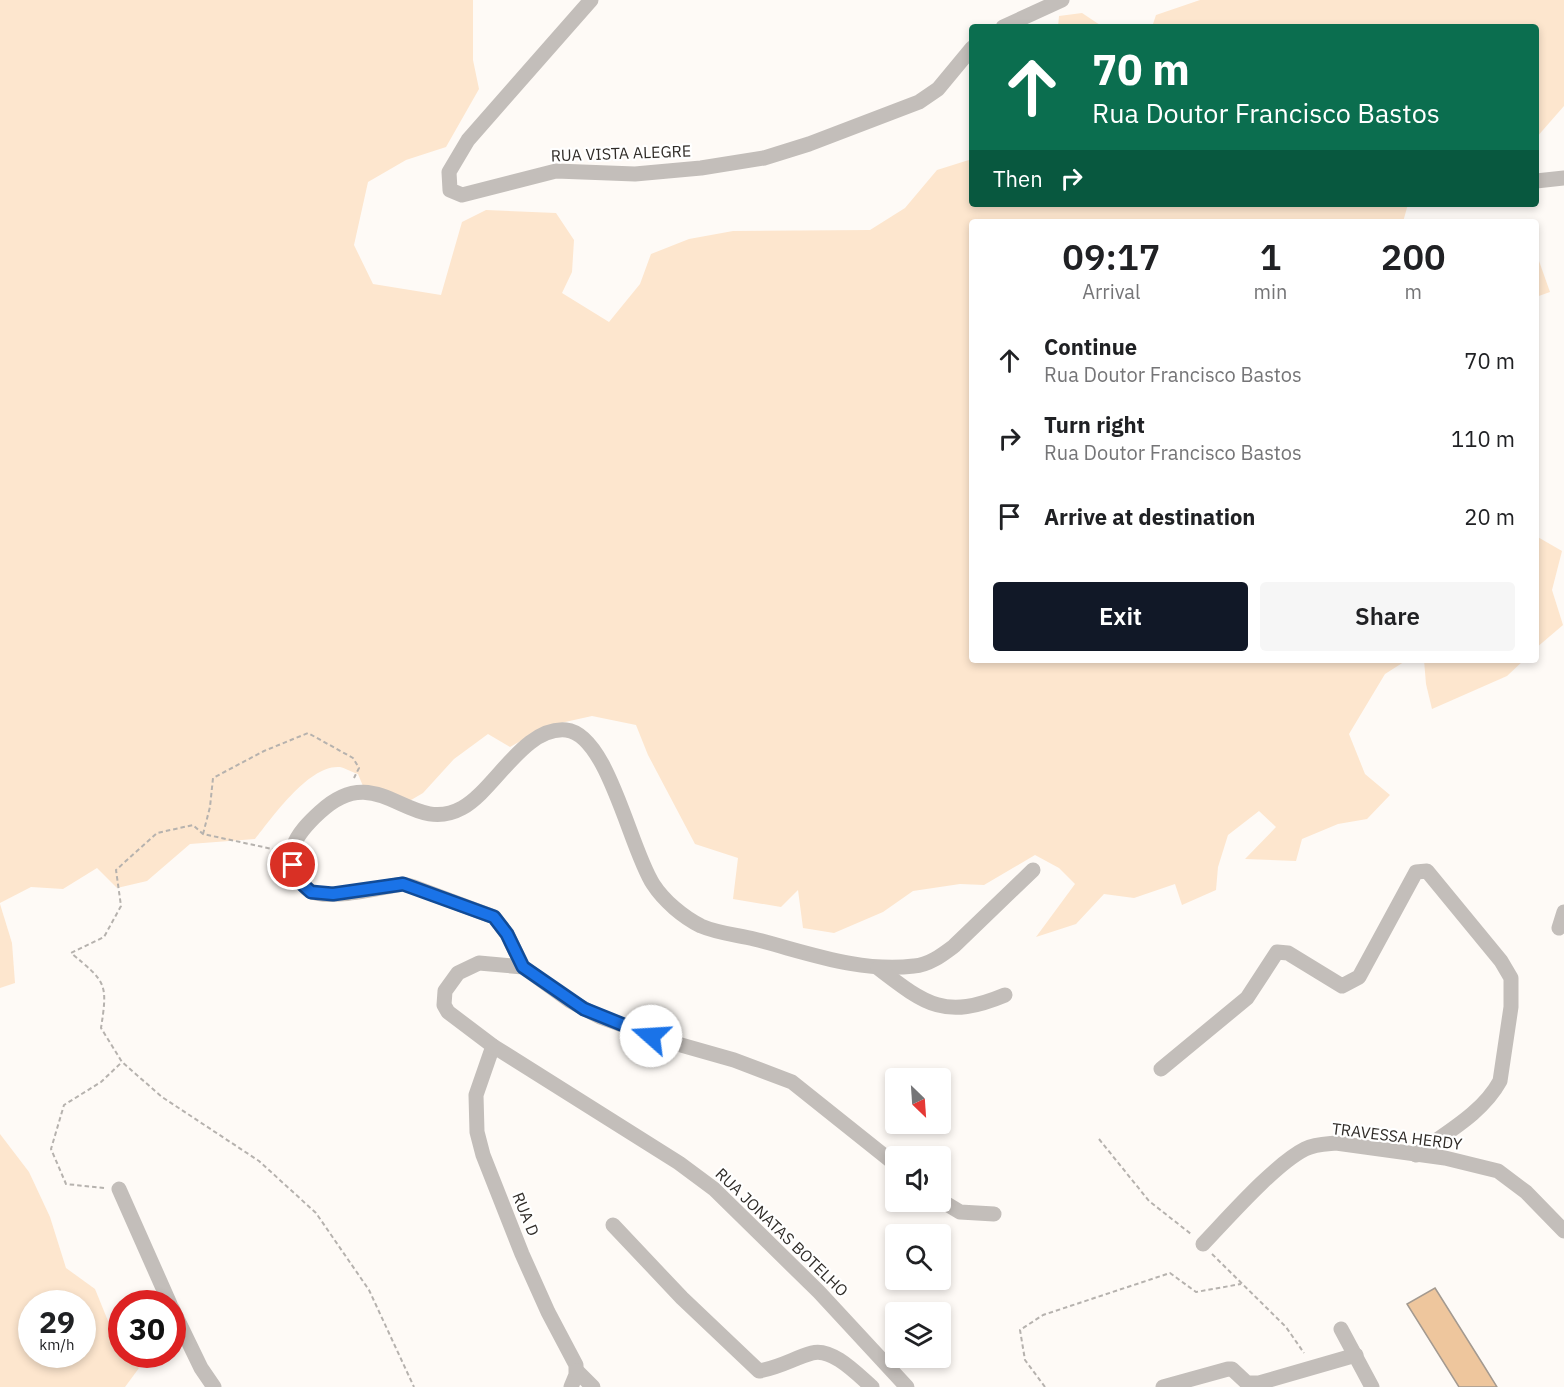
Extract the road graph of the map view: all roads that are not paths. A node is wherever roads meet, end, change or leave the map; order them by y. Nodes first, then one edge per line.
1 (591, 0) edge
2 (1062, 0) edge
3 (1010, 24) edge
4 (969, 50) edge
5 (1564, 178) edge
6 (1539, 181) edge
7 (1033, 870) dead end
8 (1564, 912) edge
9 (1559, 928) dead end
10 (523, 967) junction
11 (878, 968) junction
12 (1005, 994) dead end
13 (493, 1046) junction
14 (1161, 1069) dead end
15 (1416, 1155) junction
16 (885, 1156) edge
17 (119, 1189) road end
18 (951, 1207) edge
19 (994, 1214) dead end
20 (613, 1225) dead end
21 (1564, 1231) edge
22 (1203, 1244) dead end
23 (164, 1290) edge
24 (1341, 1329) dead end
25 (186, 1337) edge
26 (1356, 1355) junction
27 (577, 1371) junction
28 (214, 1387) edge
29 (571, 1387) edge
30 (593, 1387) edge
31 (872, 1387) edge
32 (908, 1387) edge
33 (1163, 1387) edge
34 (1372, 1387) edge

1 - 4 street, RUA VISTA ALEGRE
2 - 3 street
5 - 6 street
7 - 11 street
8 - 9 street
10 - 11 street
10 - 13 street, RUA JONATAS BOTELHO
10 - 16 street
11 - 12 street
13 - 27 street, RUA D
13 - 32 street, RUA JONATAS BOTELHO
14 - 15 street
15 - 21 street, TRAVESSA HERDY
15 - 22 street, TRAVESSA HERDY
17 - 23 street
18 - 19 street
20 - 31 street
24 - 26 street
25 - 28 street
26 - 33 street
26 - 34 street
27 - 29 street
27 - 30 street, RUA D

